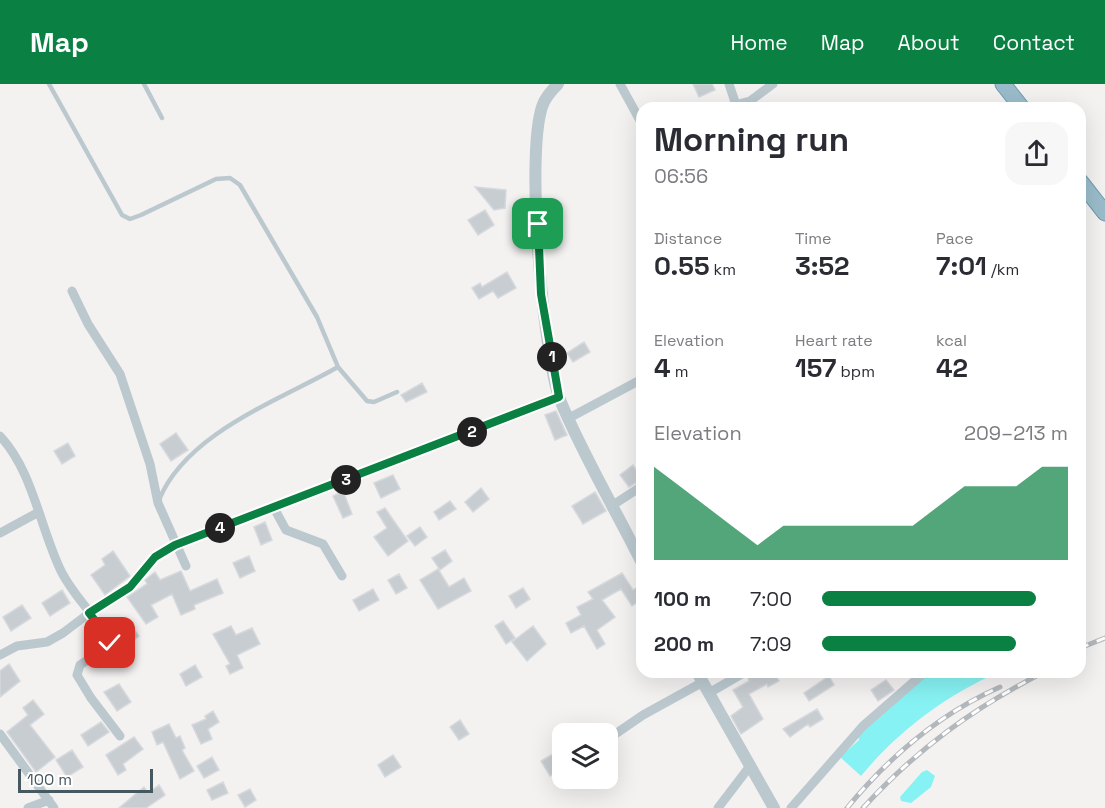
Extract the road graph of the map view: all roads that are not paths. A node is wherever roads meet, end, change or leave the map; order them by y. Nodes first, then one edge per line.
1 (49, 84) edge
2 (144, 84) edge
3 (558, 84) edge
4 (620, 84) edge
5 (729, 84) edge
6 (773, 84) edge
7 (1003, 84) edge
8 (735, 102) edge
9 (748, 102) edge
10 (1017, 102) edge
11 (636, 113) edge
12 (162, 118) dead end
13 (1086, 189) edge
14 (1105, 213) edge
15 (72, 291) dead end
16 (338, 367) junction
17 (636, 382) edge
18 (397, 392) dead end
19 (559, 397) junction
20 (569, 418) junction
21 (0, 436) edge
22 (636, 490) edge
23 (158, 503) junction
24 (613, 505) junction
25 (274, 508) junction
26 (37, 513) junction
27 (0, 533) edge
28 (175, 545) junction
29 (636, 550) edge
30 (186, 566) dead end
31 (342, 576) dead end
32 (89, 613) junction
33 (0, 655) edge
34 (720, 678) edge
35 (918, 678) edge
36 (703, 682) edge
37 (618, 732) edge
38 (0, 734) edge
39 (120, 736) dead end
40 (750, 766) junction
41 (52, 804) edge
42 (28, 808) edge
43 (718, 808) edge
44 (774, 808) edge
45 (791, 808) edge

1 - 16 lane
2 - 12 lane
3 - 19 street
4 - 11 street
5 - 8 street
6 - 9 street
7 - 10 highway
13 - 14 highway
15 - 23 street
16 - 18 lane
16 - 23 lane
17 - 20 street
19 - 20 street
19 - 25 street
20 - 24 street
21 - 26 street
22 - 24 street
23 - 28 street
24 - 29 street
25 - 28 street
25 - 31 street
26 - 27 street
26 - 32 street
28 - 30 street
28 - 32 street
32 - 33 street
32 - 39 street
34 - 36 street
35 - 45 street
36 - 37 street
36 - 40 street
38 - 41 street
40 - 43 street
40 - 44 street
41 - 42 street

